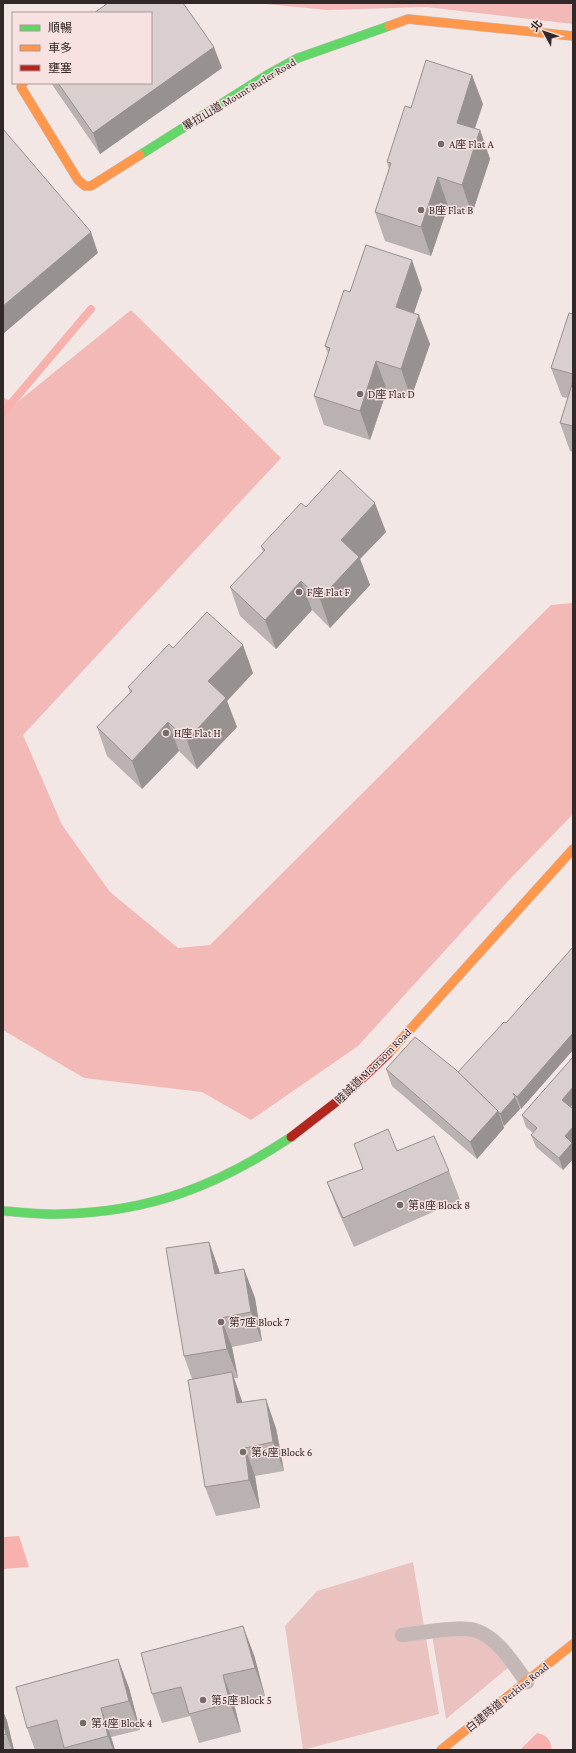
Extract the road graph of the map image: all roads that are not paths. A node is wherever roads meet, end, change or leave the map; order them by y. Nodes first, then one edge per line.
1 (573, 36) edge
2 (22, 84) edge
3 (573, 849) edge
4 (384, 1058) junction
5 (396, 1068) edge
6 (3, 1211) edge
7 (402, 1635) dead end
8 (573, 1644) edge
9 (526, 1682) junction
10 (441, 1750) edge

1 - 2 street, 畢拉山道 Mount Butler Road
3 - 4 street, 睦誠道 Moorsom Road
4 - 5 lane
4 - 6 street, 睦誠道 Moorsom Road
7 - 9 lane
8 - 9 street, 白建時道 Perkins Road
9 - 10 street, 白建時道 Perkins Road

